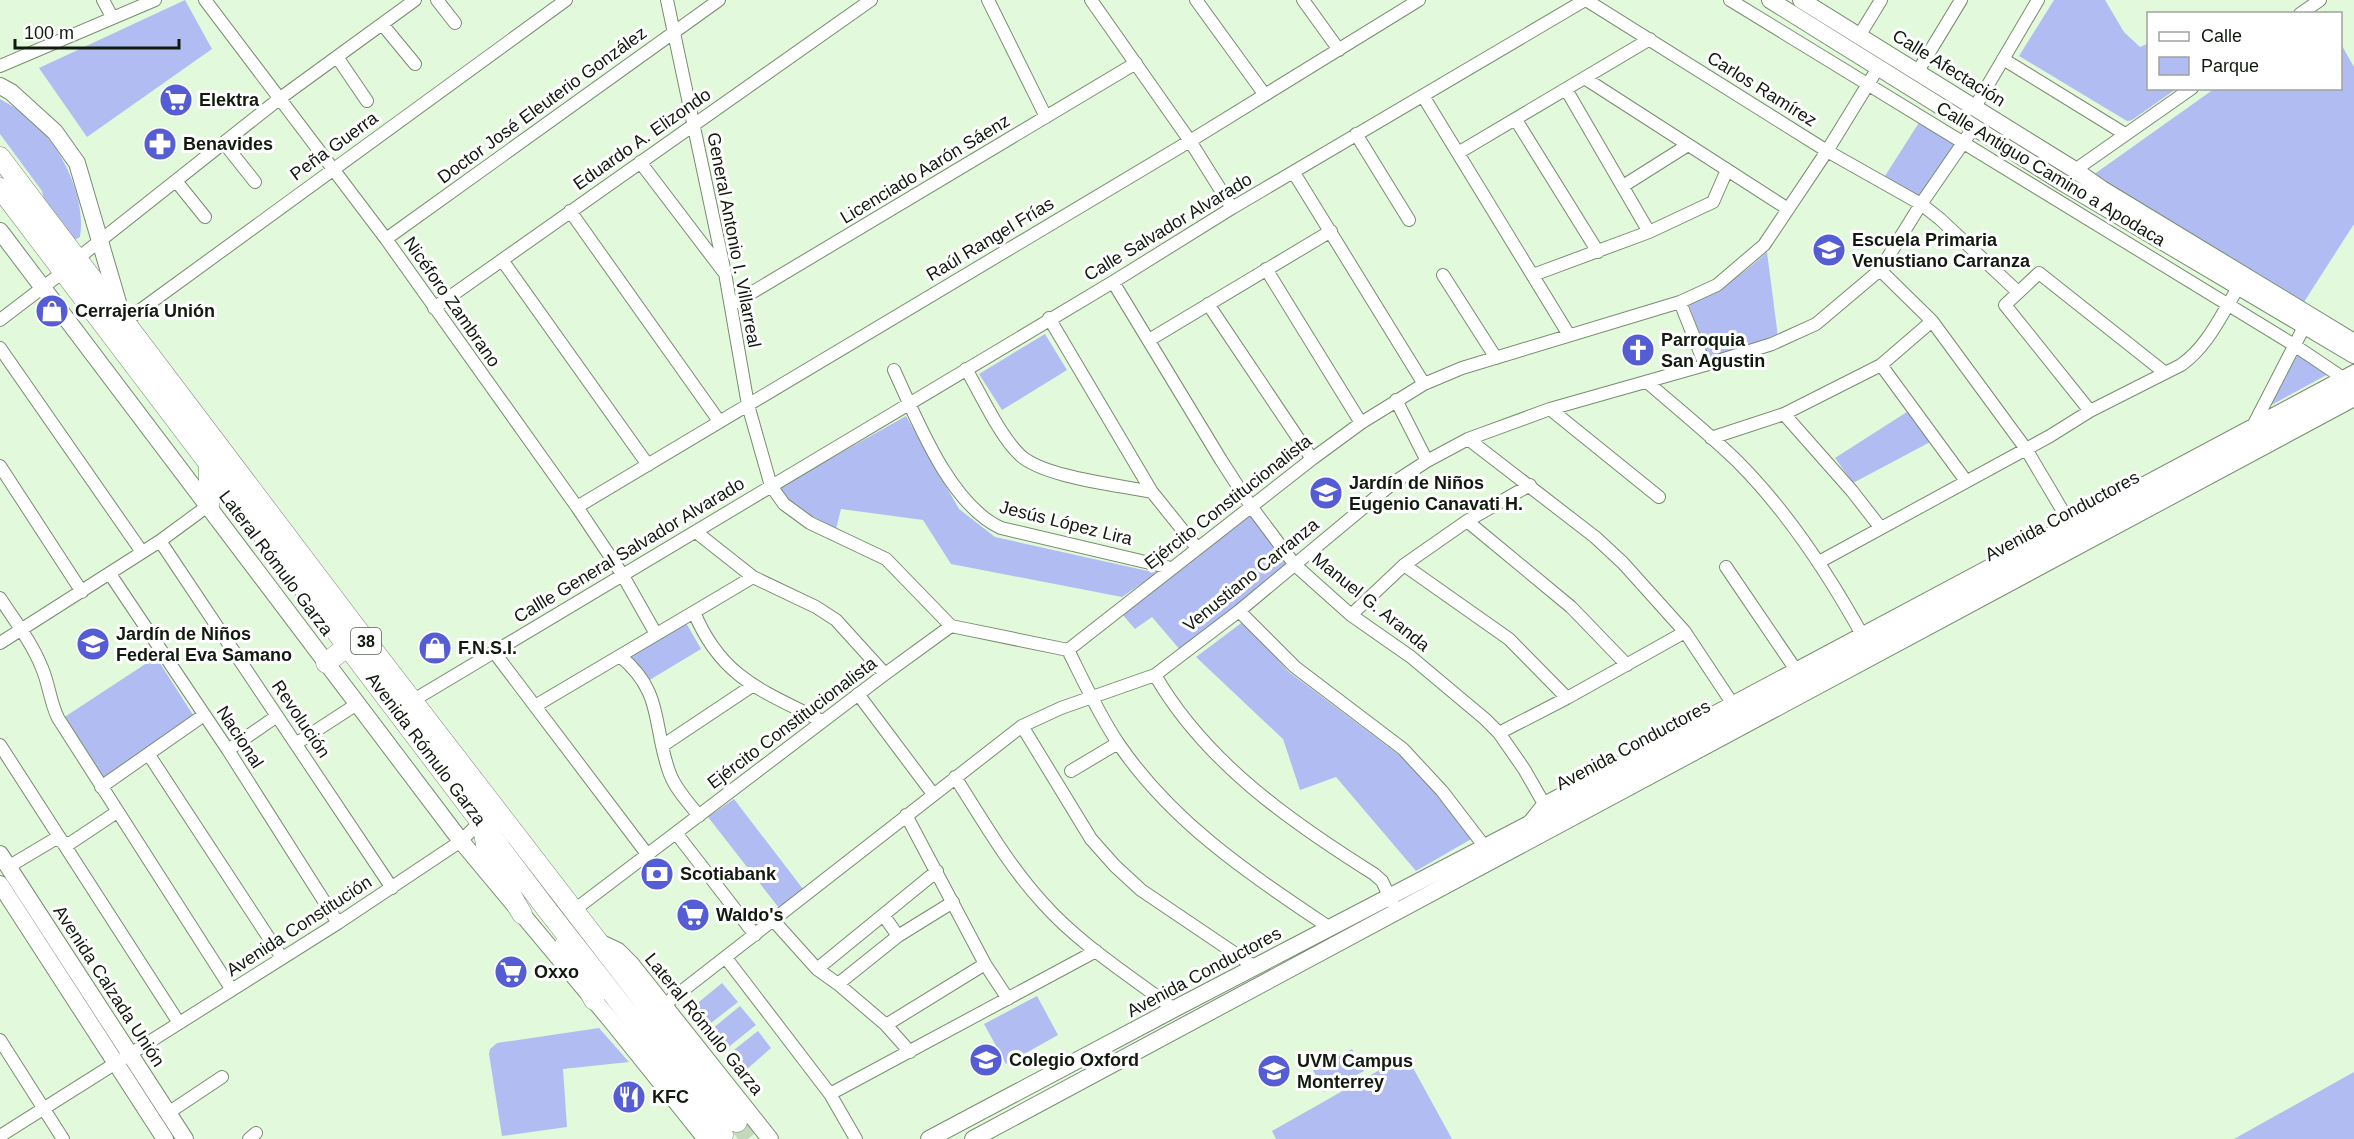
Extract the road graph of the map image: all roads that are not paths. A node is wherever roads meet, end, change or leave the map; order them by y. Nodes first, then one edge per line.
1 (103, 0) edge
2 (155, 0) edge
3 (205, 0) edge
4 (415, 0) edge
5 (437, 0) edge
6 (566, 0) edge
7 (667, 0) edge
8 (720, 0) edge
9 (871, 0) edge
10 (988, 0) edge
11 (1091, 0) edge
12 (1196, 0) edge
13 (1303, 0) edge
14 (1585, 0) edge
15 (1730, 0) edge
16 (1770, 0) edge
17 (1881, 0) edge
18 (1961, 0) edge
19 (2038, 0) edge
20 (2320, 0) edge
21 (1803, 1) edge
22 (1412, 2) edge
23 (2304, 12) edge
24 (112, 17) junction
25 (455, 23) dead end
26 (382, 24) junction
27 (674, 32) junction
28 (1859, 36) junction
29 (1650, 39) junction
30 (1339, 50) junction
31 (338, 57) junction
32 (2003, 59) junction
33 (1136, 63) junction
34 (415, 64) dead end
35 (0, 66) edge
36 (1878, 68) junction
37 (1918, 71) junction
38 (1586, 79) junction
39 (1867, 84) junction
40 (0, 86) edge
41 (2189, 90) edge
42 (1567, 91) junction
43 (1264, 95) junction
44 (1423, 96) junction
45 (279, 99) junction
46 (368, 101) dead end
47 (1975, 107) junction
48 (1046, 117) junction
49 (1516, 120) junction
50 (693, 126) junction
51 (1974, 127) junction
52 (1356, 134) junction
53 (2125, 134) junction
54 (1190, 141) junction
55 (224, 143) junction
56 (1963, 143) junction
57 (1688, 144) junction
58 (1827, 151) junction
59 (1458, 153) junction
60 (0, 157) edge
61 (640, 162) junction
62 (334, 169) junction
63 (1727, 170) junction
64 (2075, 170) junction
65 (1294, 173) junction
66 (176, 181) junction
67 (255, 182) dead end
68 (2065, 184) junction
69 (1623, 186) junction
70 (0, 188) edge
71 (1921, 204) junction
72 (1232, 207) junction
73 (1788, 209) junction
74 (570, 211) junction
75 (205, 217) dead end
76 (1409, 220) dead end
77 (0, 231) edge
78 (1331, 231) junction
79 (1649, 232) junction
80 (386, 239) junction
81 (100, 240) junction
82 (1598, 252) junction
83 (502, 260) junction
84 (70, 266) junction
85 (1266, 270) junction
86 (1880, 270) junction
87 (725, 273) junction
88 (1443, 275) dead end
89 (1533, 275) junction
90 (1113, 282) junction
91 (43, 287) junction
92 (2238, 288) junction
93 (2018, 292) junction
94 (1680, 302) junction
95 (1209, 304) junction
96 (2228, 304) junction
97 (731, 305) junction
98 (434, 309) junction
99 (1049, 318) junction
100 (0, 320) edge
101 (1932, 321) junction
102 (124, 322) junction
103 (2304, 327) junction
104 (1569, 335) junction
105 (1149, 339) junction
106 (2354, 342) edge
107 (2294, 345) junction
108 (0, 348) edge
109 (2354, 355) edge
110 (1496, 358) junction
111 (1705, 365) junction
112 (1881, 365) junction
113 (966, 369) junction
114 (894, 370) dead end
115 (2164, 372) junction
116 (1647, 382) junction
117 (2351, 382) edge
118 (1424, 384) junction
119 (1396, 400) junction
120 (910, 404) junction
121 (748, 405) junction
122 (1550, 409) junction
123 (2090, 411) junction
124 (1784, 414) junction
125 (719, 421) junction
126 (1361, 423) junction
127 (2254, 424) junction
128 (1711, 438) junction
129 (1468, 439) junction
130 (2026, 449) junction
131 (1312, 459) junction
132 (1427, 461) junction
133 (208, 462) junction
134 (648, 465) junction
135 (0, 466) edge
136 (1966, 481) junction
137 (1530, 485) junction
138 (771, 486) junction
139 (1152, 492) junction
140 (1659, 497) dead end
141 (209, 505) junction
142 (1250, 505) junction
143 (577, 507) junction
144 (1467, 521) junction
145 (1880, 527) junction
146 (2072, 527) junction
147 (696, 532) junction
148 (160, 541) junction
149 (1197, 548) junction
150 (142, 552) junction
151 (1819, 562) junction
152 (1404, 564) junction
153 (1295, 565) junction
154 (1726, 567) dead end
155 (1171, 568) junction
156 (110, 574) junction
157 (622, 574) junction
158 (753, 577) junction
159 (81, 592) junction
160 (0, 598) edge
161 (1239, 611) junction
162 (694, 612) junction
163 (1352, 615) junction
164 (951, 626) junction
165 (21, 629) junction
166 (1685, 632) junction
167 (656, 634) junction
168 (1864, 638) junction
169 (0, 643) edge
170 (348, 646) junction
171 (1068, 650) junction
172 (494, 652) junction
173 (620, 656) junction
174 (326, 663) junction
175 (1627, 665) junction
176 (1797, 673) junction
177 (885, 674) junction
178 (1155, 675) junction
179 (752, 686) junction
180 (858, 694) junction
181 (1091, 698) junction
182 (1567, 698) junction
183 (412, 702) junction
184 (357, 704) junction
185 (535, 706) junction
186 (1734, 706) junction
187 (204, 715) junction
188 (277, 716) junction
189 (822, 721) junction
190 (1022, 726) junction
191 (1499, 733) junction
192 (297, 743) junction
193 (1118, 743) junction
194 (0, 746) edge
195 (663, 746) junction
196 (228, 750) junction
197 (149, 755) junction
198 (1071, 771) dead end
199 (955, 777) junction
200 (100, 787) junction
201 (933, 794) junction
202 (1547, 808) junction
203 (117, 812) junction
204 (906, 815) junction
205 (699, 816) junction
206 (482, 822) junction
207 (676, 833) junction
208 (60, 841) junction
209 (461, 841) junction
210 (1485, 846) junction
211 (647, 854) junction
212 (4, 861) edge
213 (938, 872) junction
214 (392, 888) junction
215 (10, 891) edge
216 (953, 902) junction
217 (1392, 904) junction
218 (548, 910) junction
219 (573, 911) junction
220 (522, 914) junction
221 (884, 916) junction
222 (773, 920) junction
223 (338, 923) junction
224 (1330, 928) junction
225 (755, 935) junction
226 (898, 936) junction
227 (599, 942) junction
228 (1096, 951) junction
229 (726, 957) junction
230 (282, 958) junction
231 (986, 963) junction
232 (1255, 967) junction
233 (817, 969) junction
234 (838, 984) junction
235 (232, 990) junction
236 (1008, 999) junction
237 (594, 1000) junction
238 (664, 1005) junction
239 (1174, 1009) junction
240 (179, 1023) junction
241 (886, 1025) junction
242 (0, 1040) edge
243 (910, 1052) junction
244 (124, 1058) junction
245 (222, 1077) dead end
246 (830, 1094) junction
247 (43, 1108) junction
248 (168, 1113) junction
249 (722, 1132) edge
250 (0, 1136) edge
251 (63, 1139) edge
252 (165, 1139) edge
253 (185, 1139) edge
254 (770, 1139) edge
255 (856, 1139) edge
256 (929, 1139) edge
257 (973, 1139) edge

1 - 24 street
2 - 24 street
3 - 45 street, Nicéforo Zambrano
4 - 26 street
5 - 25 street
6 - 62 street, Peña Guerra
7 - 27 street, General Antonio I. Villarreal
8 - 27 street, Doctor José Eleuterio González
9 - 50 street, Eduardo A. Elizondo
10 - 48 street
11 - 33 street
12 - 43 street
13 - 30 street
14 - 29 street, Carlos Ramírez
14 - 44 street, Calle Salvador Alvarado
15 - 39 street, Calle Antiguo Camino a Apodaca
16 - 36 street, Calle Antiguo Camino a Apodaca
17 - 28 street
18 - 37 street
19 - 32 street
20 - 23 street
21 - 28 street, Calle Afectación
22 - 30 street, Raúl Rangel Frías
24 - 35 street
26 - 31 street
26 - 34 street
27 - 50 street, General Antonio I. Villarreal
27 - 80 street, Doctor José Eleuterio González
28 - 37 street, Calle Afectación
29 - 38 street
29 - 58 street, Carlos Ramírez
30 - 43 street, Raúl Rangel Frías
31 - 45 street
31 - 46 street
32 - 47 street
32 - 53 street
33 - 48 street, Licenciado Aarón Sáenz
33 - 54 street
36 - 39 street, Ejército Constitucionalista
36 - 51 street, Calle Antiguo Camino a Apodaca
37 - 47 street, Calle Afectación
38 - 42 street
38 - 57 street
39 - 56 street, Calle Antiguo Camino a Apodaca
39 - 58 street, Ejército Constitucionalista
40 - 81 street, Avenida Rómulo Garza
41 - 53 street
42 - 49 street
42 - 69 street
43 - 54 street, Raúl Rangel Frías
44 - 52 street, Calle Salvador Alvarado
44 - 59 street
45 - 55 street
45 - 62 street, Nicéforo Zambrano
47 - 64 street, Calle Afectación
48 - 97 street, Licenciado Aarón Sáenz
49 - 59 street
49 - 82 street
50 - 61 street, Eduardo A. Elizondo
50 - 87 street, General Antonio I. Villarreal
51 - 56 street, Venustiano Carranza
51 - 68 street, Calle Antiguo Camino a Apodaca
52 - 65 street, Calle Salvador Alvarado
52 - 76 street
53 - 64 street
54 - 72 street
54 - 121 street, Raúl Rangel Frías
55 - 66 street
55 - 67 street
56 - 71 street, Venustiano Carranza
56 - 96 street, Calle Antiguo Camino a Apodaca
57 - 63 street
57 - 69 street
58 - 71 street, Carlos Ramírez
58 - 73 street, Ejército Constitucionalista
59 - 89 street
60 - 84 main road, Avenida Rómulo Garza / 38
61 - 74 street, Eduardo A. Elizondo
61 - 87 street
62 - 80 street, Nicéforo Zambrano
62 - 102 street, Peña Guerra
63 - 73 street
63 - 79 street
64 - 68 street
64 - 106 street, Calle Antiguo Camino a Apodaca
65 - 72 street, Calle Salvador Alvarado
65 - 78 street
66 - 75 street
66 - 81 street
68 - 92 street, Calle Antiguo Camino a Apodaca
69 - 79 street
70 - 84 main road, Avenida Rómulo Garza / 38
71 - 86 street, Venustiano Carranza
71 - 93 street, Carlos Ramírez
72 - 90 street, Calle Salvador Alvarado
73 - 94 street, Ejército Constitucionalista
74 - 83 street, Eduardo A. Elizondo
74 - 125 street
77 - 91 street, Lateral Rómulo Garza
78 - 85 street
78 - 118 street
79 - 82 street
80 - 98 street, Nicéforo Zambrano
81 - 84 street
81 - 102 street, Avenida Rómulo Garza
82 - 89 street
83 - 98 street, Eduardo A. Elizondo
83 - 134 street
84 - 91 street
84 - 102 main road, Avenida Rómulo Garza / 38
84 - 133 main road, Avenida Rómulo Garza / 38
85 - 95 street
85 - 126 street
86 - 101 street
86 - 111 street, Venustiano Carranza
87 - 97 street, General Antonio I. Villarreal
88 - 110 street
89 - 104 street
90 - 99 street, Calle Salvador Alvarado
90 - 105 street, Manuel G. Aranda
91 - 100 street
91 - 141 street, Lateral Rómulo Garza
92 - 96 street
92 - 103 street, Calle Antiguo Camino a Apodaca
93 - 115 street
93 - 123 street
94 - 104 street, Ejército Constitucionalista
94 - 111 street
95 - 105 street
95 - 131 street
96 - 107 street, Calle Antiguo Camino a Apodaca
96 - 115 street
97 - 121 street, General Antonio I. Villarreal
98 - 143 street, Nicéforo Zambrano
99 - 113 street, Calle Salvador Alvarado
99 - 139 street
101 - 112 street
101 - 130 street
102 - 183 main road, Avenida Rómulo Garza / 38
103 - 107 street
103 - 109 street, Calle Antiguo Camino a Apodaca
104 - 110 street, Ejército Constitucionalista
105 - 142 street, Manuel G. Aranda
107 - 117 street, Calle Antiguo Camino a Apodaca
107 - 127 street
108 - 150 street
110 - 118 street, Ejército Constitucionalista
111 - 116 street, Venustiano Carranza
112 - 124 street
112 - 136 street
113 - 120 street, Calle Salvador Alvarado
113 - 139 street
114 - 120 street, Jesús López Lira
115 - 123 street
116 - 122 street, Venustiano Carranza
116 - 128 street
117 - 127 street
117 - 146 street, Avenida Conductores
117 - 217 street, Avenida Conductores
118 - 119 street, Ejército Constitucionalista
119 - 126 street, Ejército Constitucionalista
119 - 132 street
120 - 138 street, Calle Salvador Alvarado
120 - 155 street, Jesús López Lira
121 - 125 street, Raúl Rangel Frías
121 - 138 street, General Antonio I. Villarreal
122 - 129 street, Venustiano Carranza
122 - 140 street
123 - 130 street
124 - 128 street
124 - 145 street
125 - 134 street, Raúl Rangel Frías
126 - 131 street, Ejército Constitucionalista
127 - 146 street
128 - 151 street
129 - 132 street, Venustiano Carranza
129 - 137 street
130 - 136 street
130 - 146 street
131 - 142 street, Ejército Constitucionalista
132 - 153 street, Venustiano Carranza
133 - 141 main road
133 - 170 main road, Avenida Rómulo Garza / 38
134 - 143 street, Raúl Rangel Frías
135 - 159 street
136 - 145 street
137 - 144 street
137 - 166 street
138 - 147 street, Callle General Salvador Alvarado
138 - 164 street
139 - 149 street
141 - 148 street
141 - 174 street, Lateral Rómulo Garza
142 - 149 street, Ejército Constitucionalista
142 - 153 street, Manuel G. Aranda
143 - 157 street, Nicéforo Zambrano
144 - 152 street
144 - 175 street
145 - 151 street
146 - 168 street, Avenida Conductores
147 - 157 street, Callle General Salvador Alvarado
147 - 158 street
148 - 150 street
148 - 188 street, Revolución
149 - 155 street, Ejército Constitucionalista
150 - 156 street
151 - 168 street
152 - 163 street
152 - 182 street
153 - 161 street, Venustiano Carranza
153 - 163 street, Manuel G. Aranda
154 - 176 street
155 - 171 street, Ejército Constitucionalista
156 - 159 street
156 - 187 street, Nacional
157 - 167 street, Nicéforo Zambrano
157 - 172 street, Callle General Salvador Alvarado
158 - 162 street
158 - 177 street
159 - 165 street
160 - 165 street
161 - 178 street, Venustiano Carranza
161 - 210 street
162 - 167 street
162 - 179 street
163 - 191 street, Manuel G. Aranda
164 - 171 street
164 - 177 street, Ejército Constitucionalista
165 - 169 street
165 - 200 street
166 - 175 street
166 - 186 street
167 - 173 street
168 - 176 street, Avenida Conductores
170 - 174 main road
170 - 206 main road, Avenida Rómulo Garza / 38
171 - 181 street
172 - 183 street, Callle General Salvador Alvarado
172 - 185 street
173 - 185 street
173 - 195 street
174 - 184 street, Lateral Rómulo Garza
175 - 182 street
176 - 186 street, Avenida Conductores
177 - 180 street, Ejército Constitucionalista
178 - 181 street, Venustiano Carranza
178 - 217 street
179 - 189 street
179 - 195 street
180 - 189 street, Ejército Constitucionalista
180 - 201 street
181 - 190 street, Venustiano Carranza
181 - 193 street
182 - 191 street
183 - 219 main road, Avenida Rómulo Garza / 38
184 - 192 street
184 - 209 street, Lateral Rómulo Garza
185 - 211 street
186 - 202 street, Avenida Conductores
187 - 196 street, Nacional
187 - 197 street
188 - 192 street, Revolución
188 - 196 street
189 - 205 street, Ejército Constitucionalista
190 - 199 street, Venustiano Carranza
190 - 232 street
191 - 202 street, Manuel G. Aranda
192 - 214 street, Revolución
193 - 198 street
193 - 224 street
194 - 208 street
195 - 205 street
196 - 223 street, Nacional
197 - 200 street
197 - 230 street
199 - 201 street, Venustiano Carranza
199 - 228 street
200 - 203 street
201 - 204 street, Venustiano Carranza
202 - 210 street, Avenida Conductores
203 - 208 street
203 - 235 street
204 - 213 street
204 - 222 street, Venustiano Carranza
205 - 207 street, Ejército Constitucionalista
206 - 209 street, Avenida Constitución
206 - 218 main road, Avenida Rómulo Garza / 38
206 - 220 main road
207 - 211 street, Ejército Constitucionalista
207 - 225 street
208 - 212 street
208 - 240 street
209 - 214 street, Avenida Constitución
209 - 220 street, Lateral Rómulo Garza
210 - 217 street, Avenida Conductores
211 - 219 street, Ejército Constitucionalista
212 - 215 street, Avenida Calzada Unión
213 - 216 street
213 - 221 street
214 - 223 street, Avenida Constitución
215 - 244 street, Avenida Calzada Unión
216 - 226 street
216 - 231 street
217 - 224 street, Avenida Conductores
217 - 257 street, Avenida Conductores
218 - 237 main road
218 - 249 main road, Avenida Rómulo Garza / 38
219 - 227 main road, Avenida Rómulo Garza / 38
220 - 237 street, Lateral Rómulo Garza
221 - 226 street
221 - 233 street
222 - 225 street, Venustiano Carranza
222 - 233 street
223 - 230 street, Avenida Constitución
224 - 232 street, Avenida Conductores
225 - 229 street, Venustiano Carranza
226 - 234 street
227 - 238 street, Lateral Rómulo Garza
227 - 249 main road, Avenida Rómulo Garza / 38
228 - 236 street
228 - 239 street
229 - 238 street, Venustiano Carranza
229 - 246 street
230 - 235 street, Avenida Constitución
231 - 236 street
231 - 241 street
232 - 239 street, Avenida Conductores
233 - 234 street
234 - 241 street
235 - 240 street, Avenida Constitución
236 - 243 street
237 - 249 street, Lateral Rómulo Garza
238 - 254 street, Lateral Rómulo Garza
239 - 256 street, Avenida Conductores
240 - 244 street, Avenida Constitución
241 - 243 street
242 - 247 street
243 - 246 street
244 - 247 street, Avenida Constitución
244 - 248 street, Avenida Calzada Unión
244 - 252 street, Avenida Calzada Unión
245 - 248 street
246 - 255 street
247 - 250 street, Avenida Constitución
247 - 251 street
248 - 253 street, Avenida Calzada Unión

